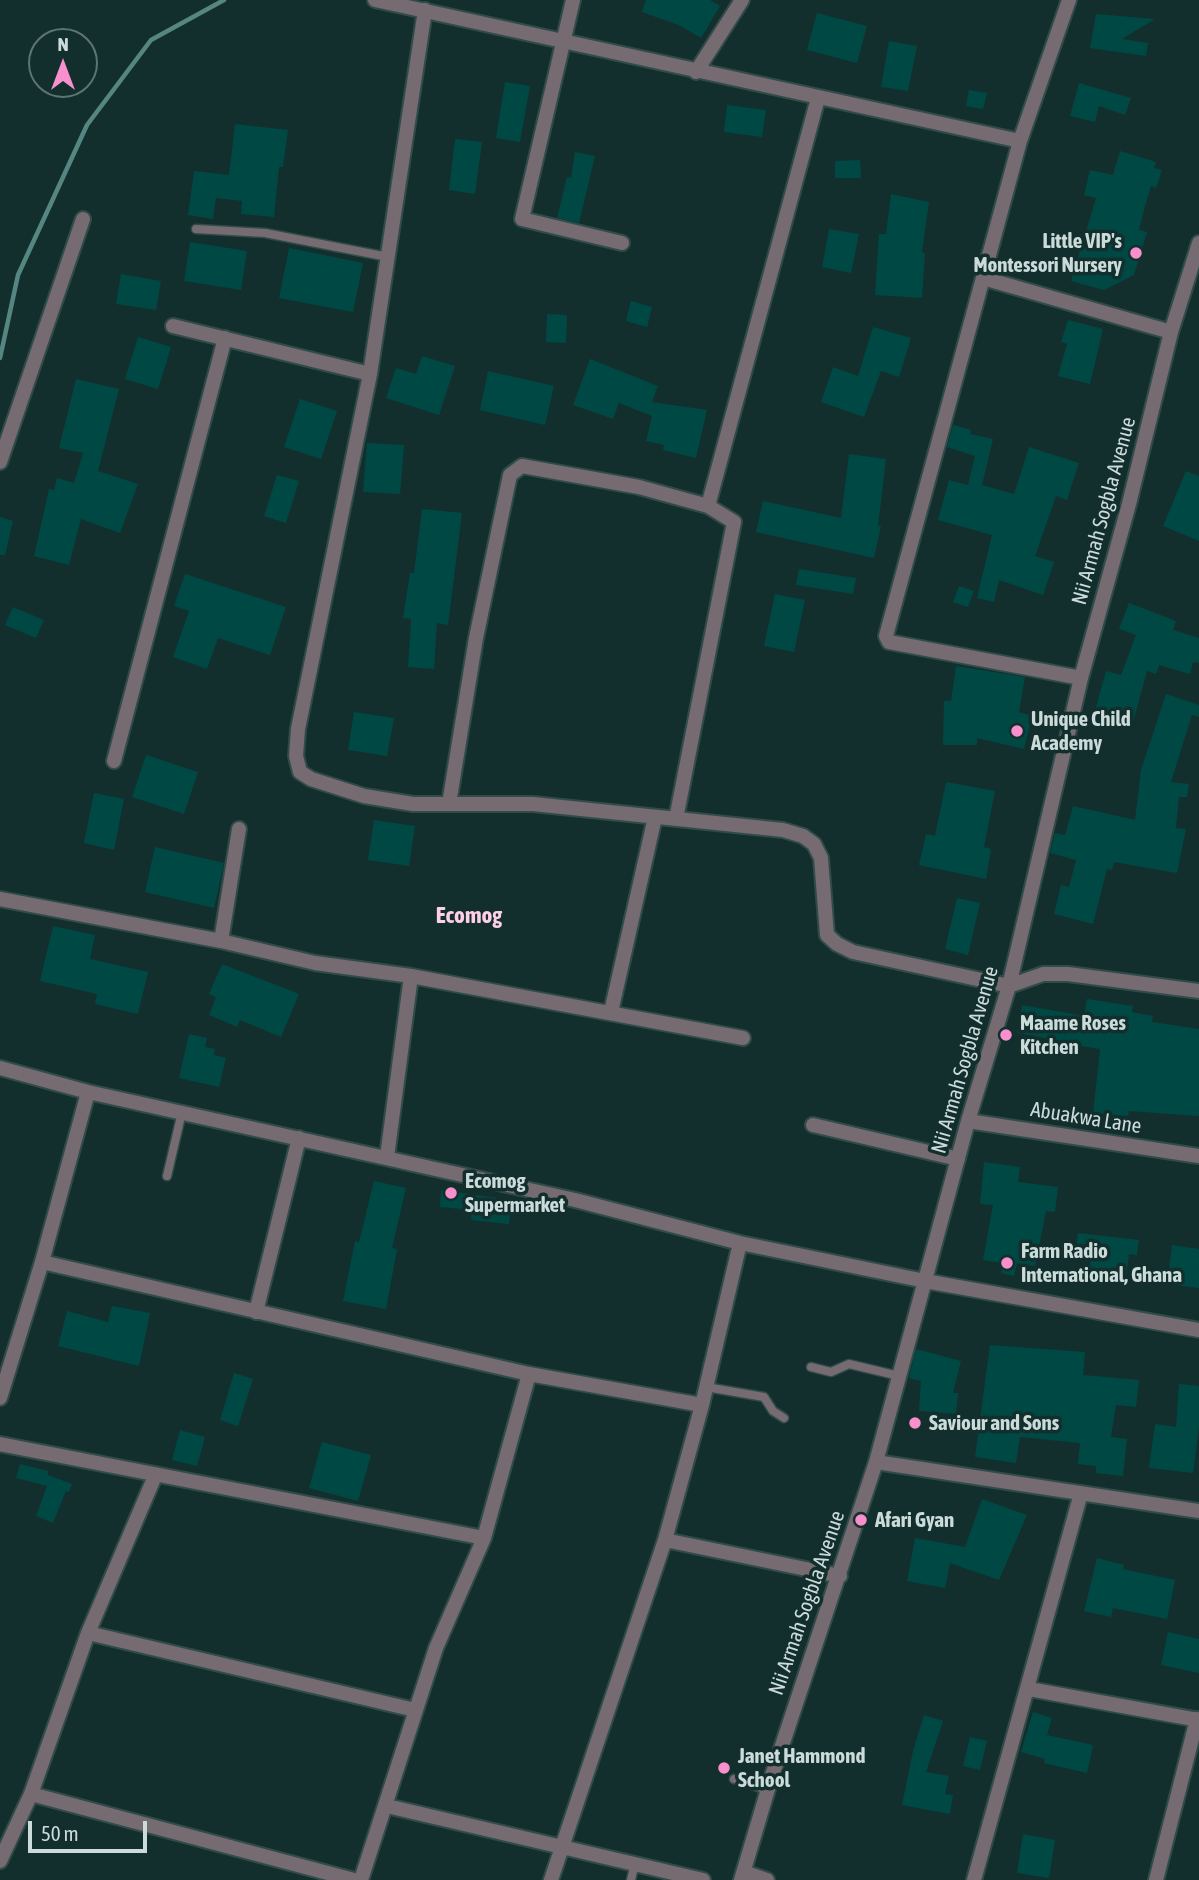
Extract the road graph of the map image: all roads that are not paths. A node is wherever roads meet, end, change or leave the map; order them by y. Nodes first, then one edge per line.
1 (375, 0) edge
2 (573, 0) edge
3 (741, 0) edge
4 (1069, 0) edge
5 (425, 10) junction
6 (562, 42) junction
7 (696, 72) junction
8 (818, 98) junction
9 (1020, 141) junction
10 (83, 219) dead end
11 (196, 229) dead end
12 (622, 243) dead end
13 (1199, 243) edge
14 (388, 257) junction
15 (983, 278) junction
16 (173, 326) dead end
17 (1171, 332) junction
18 (225, 338) junction
19 (370, 374) junction
20 (0, 462) edge
21 (708, 506) junction
22 (1081, 678) junction
23 (114, 761) dead end
24 (449, 804) junction
25 (655, 817) junction
26 (676, 819) junction
27 (239, 829) dead end
28 (0, 899) edge
29 (221, 941) junction
30 (411, 976) junction
31 (1009, 986) junction
32 (1199, 989) edge
33 (611, 1012) junction
34 (743, 1038) dead end
35 (0, 1068) edge
36 (89, 1091) junction
37 (182, 1112) junction
38 (968, 1121) junction
39 (813, 1125) dead end
40 (299, 1138) junction
41 (1199, 1156) edge
42 (387, 1157) junction
43 (958, 1159) junction
44 (167, 1176) dead end
45 (740, 1243) junction
46 (42, 1262) junction
47 (925, 1281) junction
48 (256, 1312) junction
49 (1199, 1330) edge
50 (811, 1367) dead end
51 (529, 1374) junction
52 (899, 1376) junction
53 (706, 1387) junction
54 (0, 1398) edge
55 (702, 1405) junction
56 (784, 1418) dead end
57 (0, 1444) edge
58 (876, 1462) junction
59 (155, 1476) junction
60 (1081, 1493) junction
61 (1199, 1511) edge
62 (484, 1538) junction
63 (665, 1540) junction
64 (840, 1576) junction
65 (89, 1633) junction
66 (1030, 1689) junction
67 (415, 1710) junction
68 (1198, 1719) edge
69 (734, 1779) dead end
70 (767, 1790) junction
71 (31, 1794) junction
72 (387, 1806) junction
73 (562, 1845) junction
74 (0, 1861) edge
75 (635, 1863) junction
76 (742, 1876) edge
77 (354, 1880) edge
78 (361, 1880) edge
79 (551, 1880) edge
80 (631, 1880) edge
81 (703, 1880) edge
82 (767, 1880) edge
83 (974, 1880) edge
84 (1156, 1880) edge

1 - 5 street
2 - 6 street
3 - 7 street
4 - 9 street
5 - 6 street
5 - 14 street
6 - 7 street
6 - 12 street
7 - 8 street
8 - 9 street
8 - 21 street
9 - 15 street
10 - 20 street
11 - 14 lane
13 - 17 street, Nii Armah Sogbla Avenue
14 - 19 street
15 - 17 street
15 - 22 street
16 - 18 street
17 - 22 street, Nii Armah Sogbla Avenue
18 - 19 street
18 - 23 street
19 - 24 street
21 - 24 street
21 - 26 street
22 - 31 street, Nii Armah Sogbla Avenue
24 - 25 street
25 - 26 street
25 - 33 street
26 - 31 street
27 - 29 street
28 - 29 street
29 - 30 street
30 - 33 street
30 - 42 street
31 - 32 street
31 - 38 street, Nii Armah Sogbla Avenue
33 - 34 street
35 - 36 street
36 - 37 street
36 - 46 street
37 - 40 street
37 - 44 lane
38 - 41 street, Abuakwa Lane
38 - 43 street, Nii Armah Sogbla Avenue
39 - 43 street
40 - 42 street
40 - 48 street
42 - 45 street
43 - 47 street, Nii Armah Sogbla Avenue
45 - 47 street
45 - 53 street
46 - 48 street
46 - 54 street
47 - 49 street
47 - 52 street, Nii Armah Sogbla Avenue
48 - 51 street
50 - 52 lane
51 - 55 street
51 - 62 street
52 - 58 street, Nii Armah Sogbla Avenue
53 - 55 street
53 - 56 lane
55 - 63 street
57 - 59 street
58 - 60 street
58 - 64 street, Nii Armah Sogbla Avenue
59 - 62 street
59 - 65 street
60 - 61 street
60 - 66 street
62 - 67 street
63 - 64 street
63 - 73 street
64 - 70 street, Nii Armah Sogbla Avenue
65 - 67 street
65 - 71 street
66 - 68 street
66 - 83 street
67 - 72 street
68 - 84 street
69 - 70 lane
70 - 76 street, Nii Armah Sogbla Avenue
71 - 74 street
71 - 77 street
72 - 73 street
72 - 78 street
73 - 75 street
73 - 79 street
75 - 80 lane
75 - 81 street
76 - 82 street

